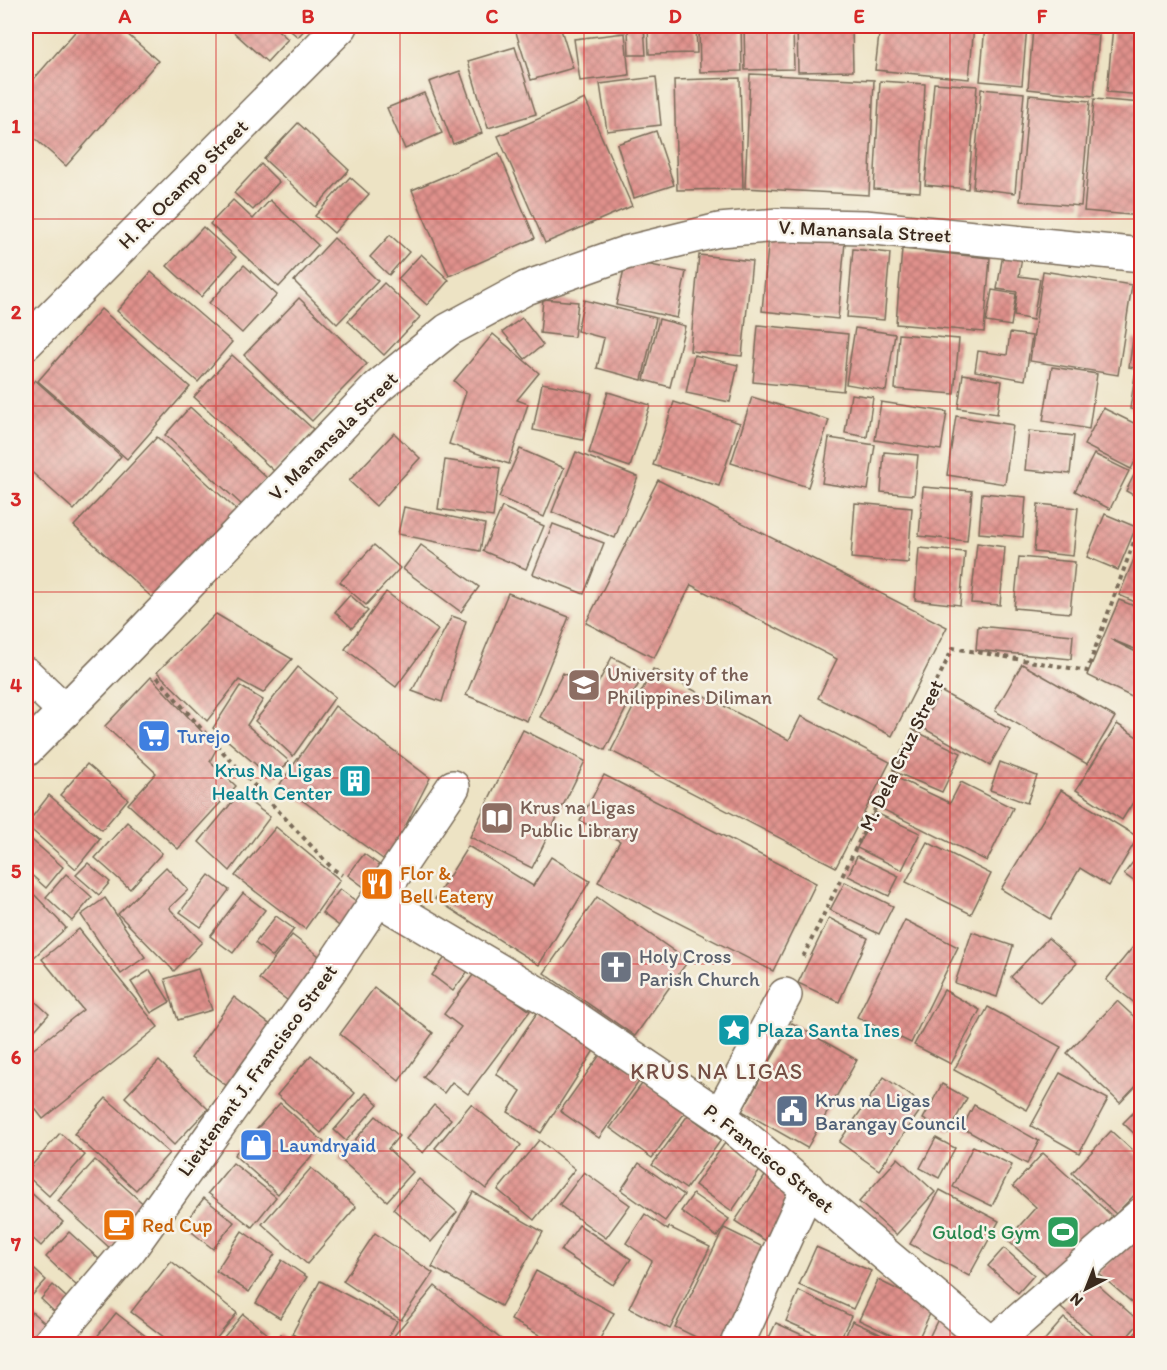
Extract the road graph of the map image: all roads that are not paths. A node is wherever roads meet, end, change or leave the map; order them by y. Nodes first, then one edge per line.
1 (340, 26) edge
2 (1142, 255) edge
3 (26, 343) edge
4 (26, 674) edge
5 (65, 711) junction
6 (26, 750) edge
7 (453, 787) dead end
8 (378, 899) junction
9 (785, 995) road end
10 (720, 1116) junction
11 (808, 1188) junction
12 (1142, 1214) edge
13 (49, 1344) edge
14 (737, 1344) edge
15 (992, 1344) edge

1 - 3 street, H. R. Ocampo Street
2 - 5 street, V. Manansala Street
4 - 5 street
5 - 6 street, V. Manansala Street
7 - 8 street, Lieutenant J. Francisco Street
8 - 10 street, P. Francisco Street
8 - 13 street, Lieutenant J. Francisco Street
9 - 10 street
10 - 11 street, P. Francisco Street
11 - 14 street
11 - 15 street, P. Francisco Street
12 - 15 street

